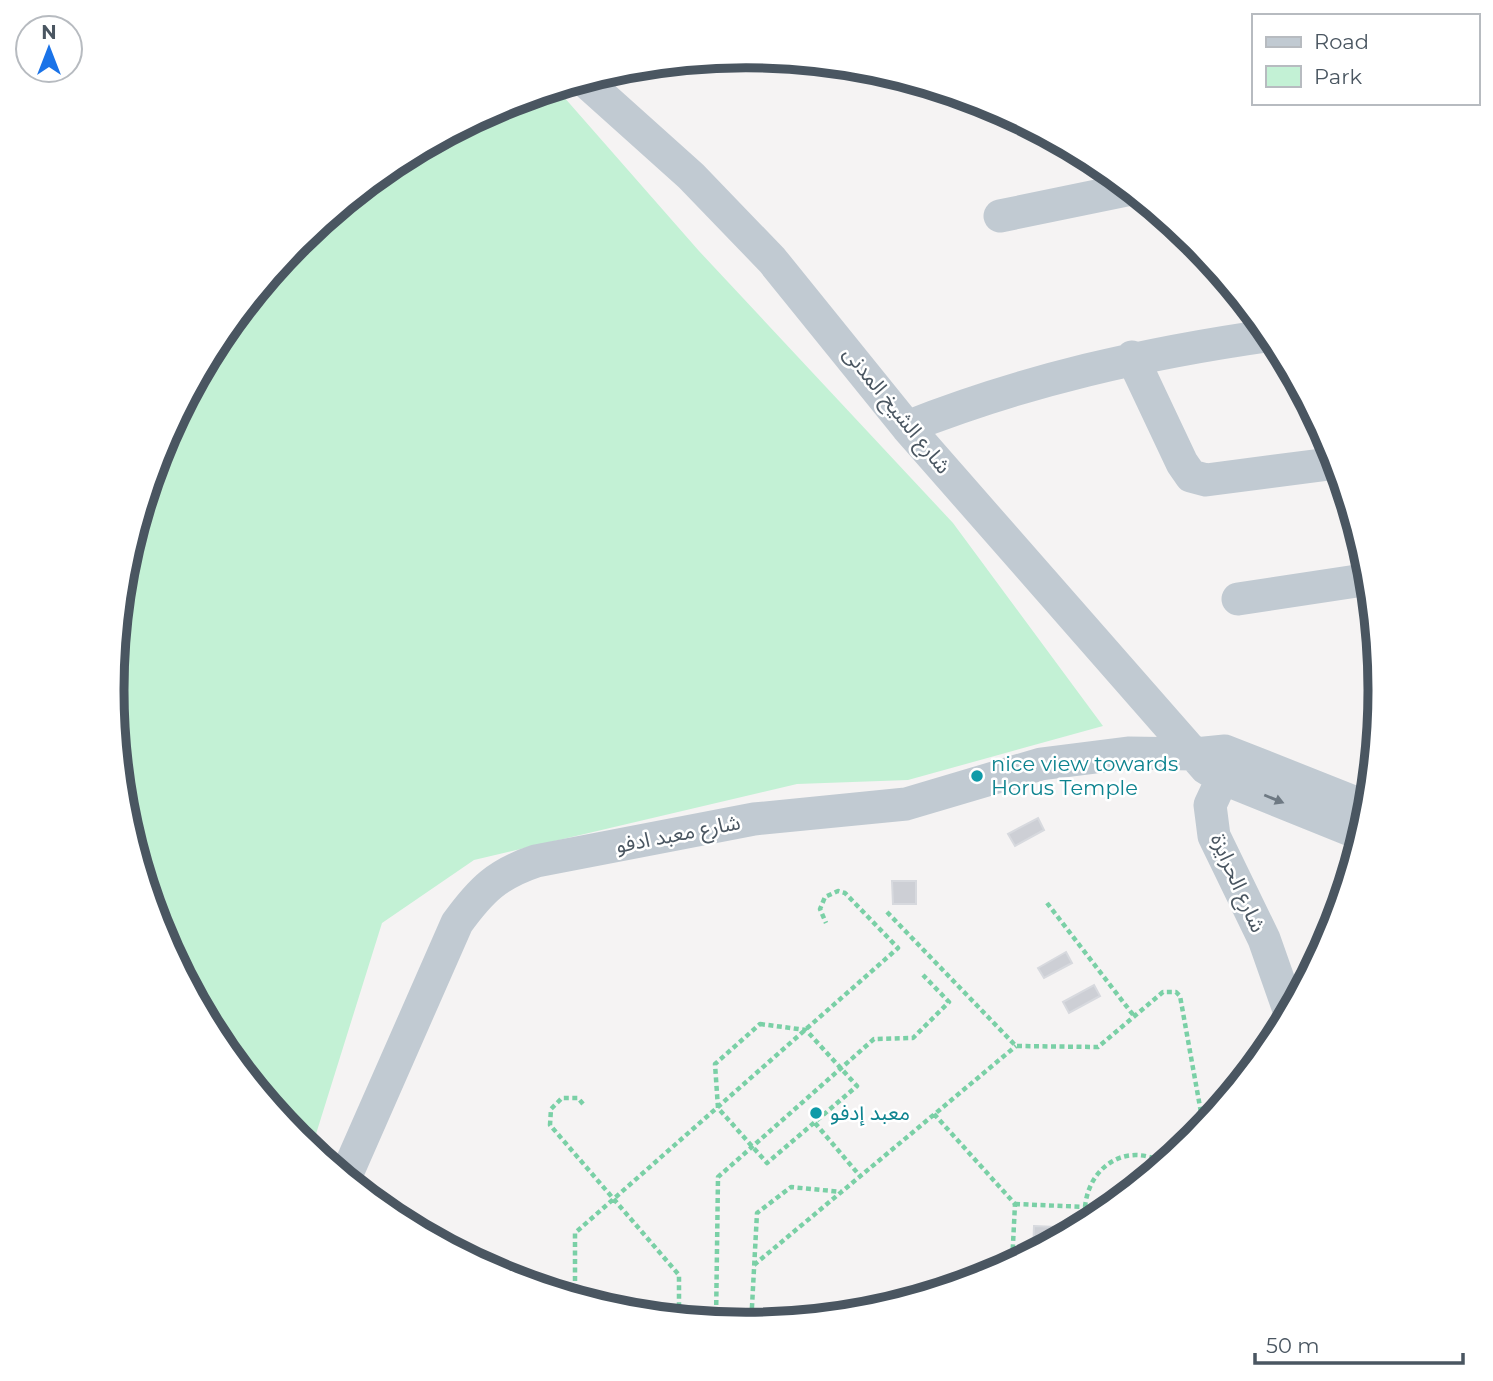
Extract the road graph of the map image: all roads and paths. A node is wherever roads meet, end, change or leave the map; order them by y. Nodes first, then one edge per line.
1 (592, 87) edge
2 (1118, 192) edge
3 (999, 216) dead end
4 (1258, 337) edge
5 (1132, 357) junction
6 (907, 427) junction
7 (1326, 464) edge
8 (1359, 581) edge
9 (1238, 599) dead end
10 (1195, 754) junction
11 (1228, 766) junction
12 (1358, 805) edge
13 (1353, 830) edge
14 (1047, 903) dead end
15 (887, 912) dead end
16 (826, 923) dead end
17 (923, 975) dead end
18 (1286, 1001) edge
19 (1134, 1016) junction
20 (806, 1030) junction
21 (1016, 1046) junction
22 (841, 1068) junction
23 (583, 1104) dead end
24 (718, 1108) junction
25 (934, 1114) junction
26 (1201, 1114) edge
27 (815, 1123) junction
28 (752, 1147) junction
29 (1154, 1160) edge
30 (349, 1169) edge
31 (860, 1176) junction
32 (842, 1192) junction
33 (614, 1199) junction
34 (1015, 1204) junction
35 (1085, 1207) junction
36 (1093, 1207) edge
37 (1013, 1253) edge
38 (754, 1265) junction
39 (575, 1289) edge
40 (679, 1308) edge
41 (716, 1312) edge
42 (752, 1313) edge

1 - 6 street, شارع الشيخ المدنى
2 - 3 street
4 - 5 street
5 - 6 street
5 - 7 street
6 - 10 street, شارع الشيخ المدنى
8 - 9 street
10 - 11 street
10 - 30 street, شارع معبد ادفو
11 - 12 street
11 -> 13 street
11 - 18 street, شارع الحرايزة
14 - 19 path
15 - 21 path
16 - 20 path
17 - 22 path
19 - 21 path
19 - 26 path
20 - 22 path
20 - 24 path
20 - 24 path
21 - 25 path
22 - 27 path
22 - 28 path
23 - 33 path
24 - 28 path
24 - 33 path
25 - 31 path
25 - 34 path
27 - 28 path
27 - 31 path
28 - 41 path
29 - 35 path
31 - 32 path
32 - 38 path
32 - 38 path
33 - 39 path
33 - 40 path
34 - 35 path
34 - 37 path
35 - 36 path
38 - 42 path

